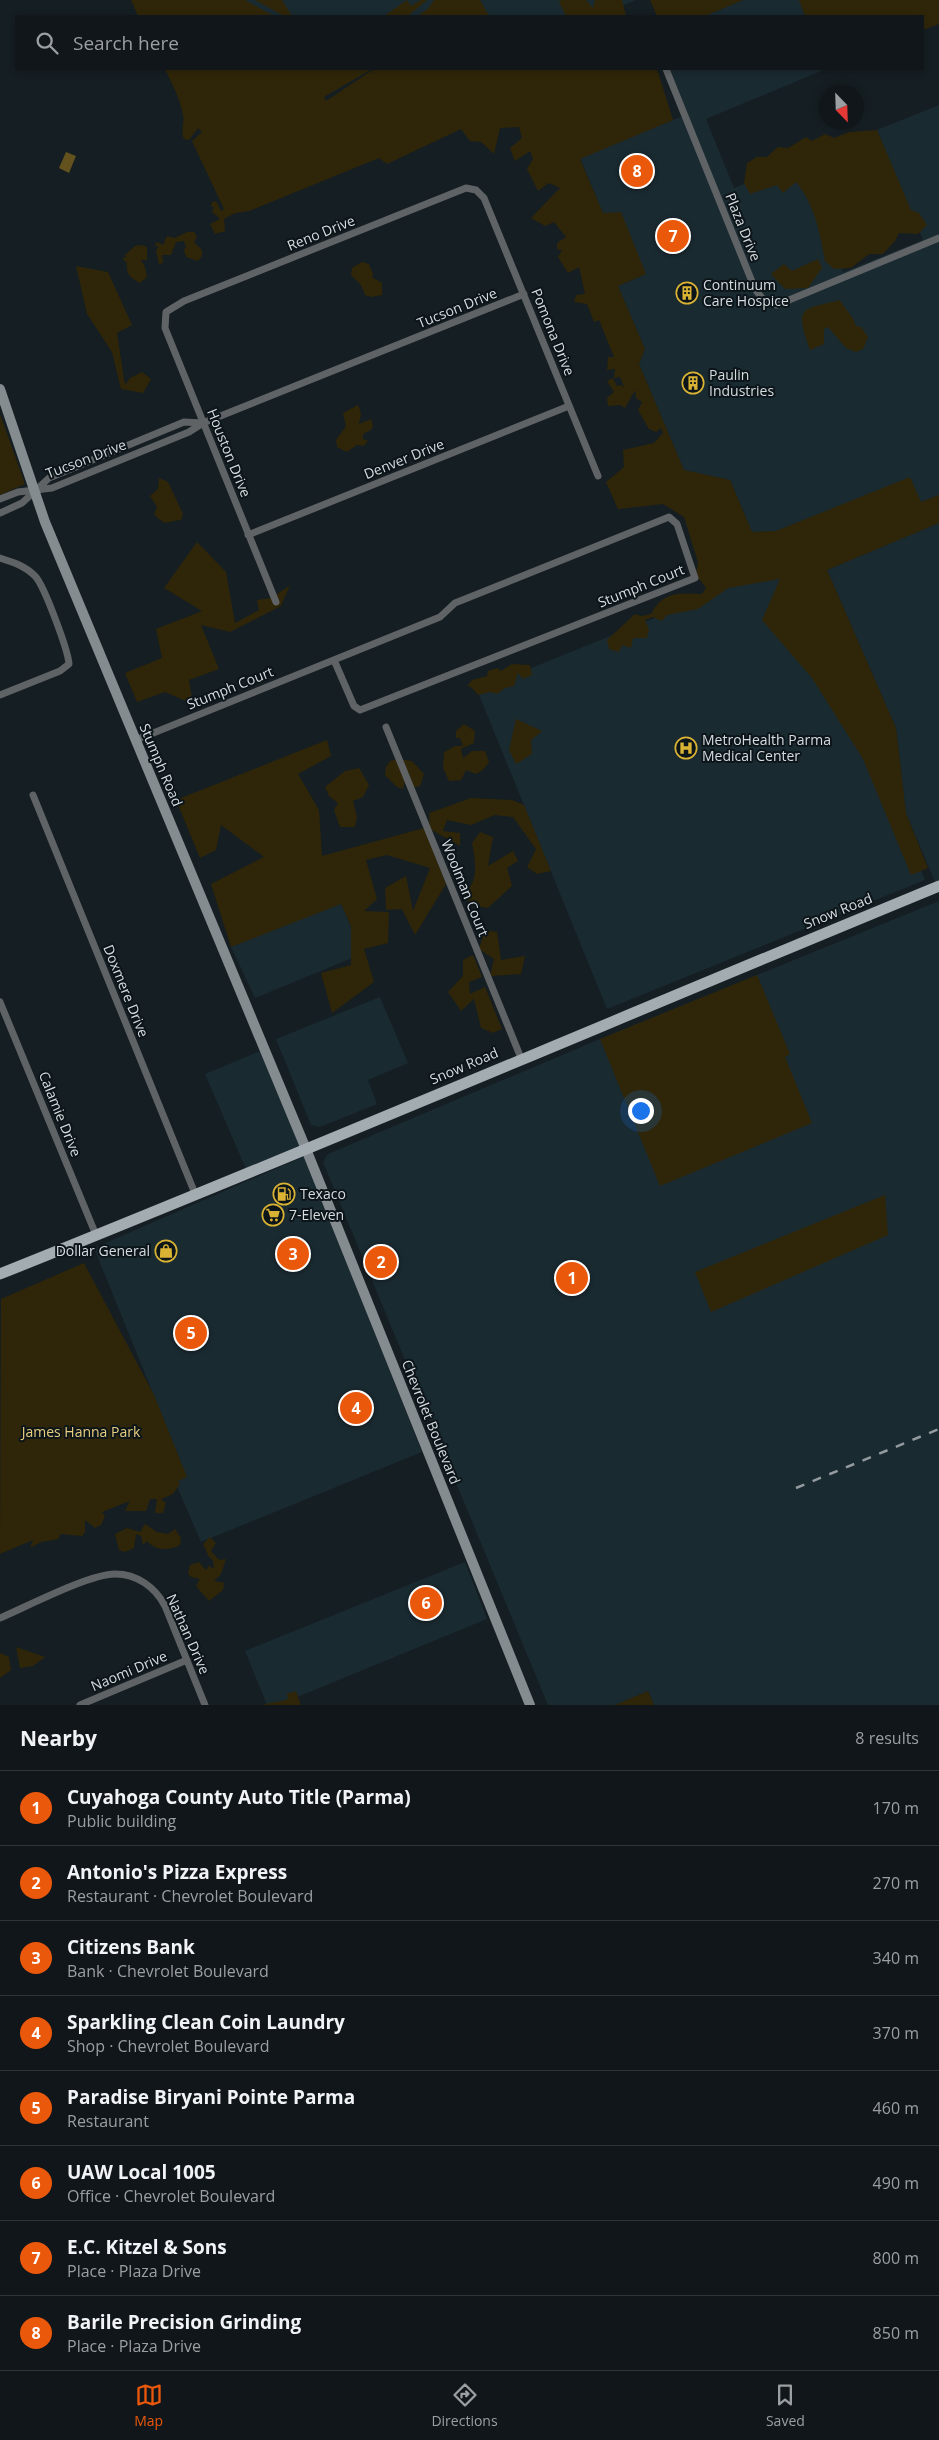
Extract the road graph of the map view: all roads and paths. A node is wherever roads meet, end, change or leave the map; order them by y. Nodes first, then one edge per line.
1 (666, 70) edge
2 (484, 198) joint
3 (939, 238) edge
4 (524, 294) junction
5 (166, 312) joint
6 (0, 389) edge
7 (570, 406) junction
8 (203, 423) junction
9 (598, 476) dead end
10 (35, 490) junction
11 (0, 499) edge
12 (0, 513) edge
13 (248, 535) junction
14 (0, 558) edge
15 (276, 602) dead end
16 (334, 660) junction
17 (0, 695) edge
18 (386, 727) dead end
19 (136, 740) junction
20 (33, 795) dead end
21 (939, 886) edge
22 (0, 1002) edge
23 (521, 1058) junction
24 (306, 1149) junction
25 (196, 1196) junction
26 (96, 1235) junction
27 (0, 1274) edge
28 (0, 1618) edge
29 (187, 1660) junction
30 (80, 1705) edge
31 (205, 1705) edge
32 (530, 1705) edge

1 - 3 street, Plaza Drive
2 - 4 street, Pomona Drive
2 - 5 street, Reno Drive
4 - 7 street, Pomona Drive
4 - 8 street, Tucson Drive
5 - 8 street, Houston Drive
6 - 10 main road, Stumph Road
7 - 9 street, Pomona Drive
7 - 13 street, Denver Drive
8 - 10 street, Tucson Drive
8 - 10 street, Tucson Drive
8 - 13 street, Houston Drive
10 - 11 street
10 - 12 street
10 - 19 main road, Stumph Road
13 - 15 street, Houston Drive
14 - 17 street
16 - 16 street, Stumph Court
16 - 19 street, Stumph Court
18 - 23 street, Woolman Court
19 - 24 main road, Stumph Road
20 - 25 street, Doxmere Drive
21 - 23 main road, Snow Road
22 - 26 street, Calamie Drive
23 - 24 main road, Snow Road
24 - 25 main road, Snow Road
24 - 32 main road, Chevrolet Boulevard
25 - 26 main road, Snow Road
26 - 27 main road, Snow Road
28 - 29 street, Nathan Drive
29 - 30 street, Naomi Drive
29 - 31 street, Nathan Drive

